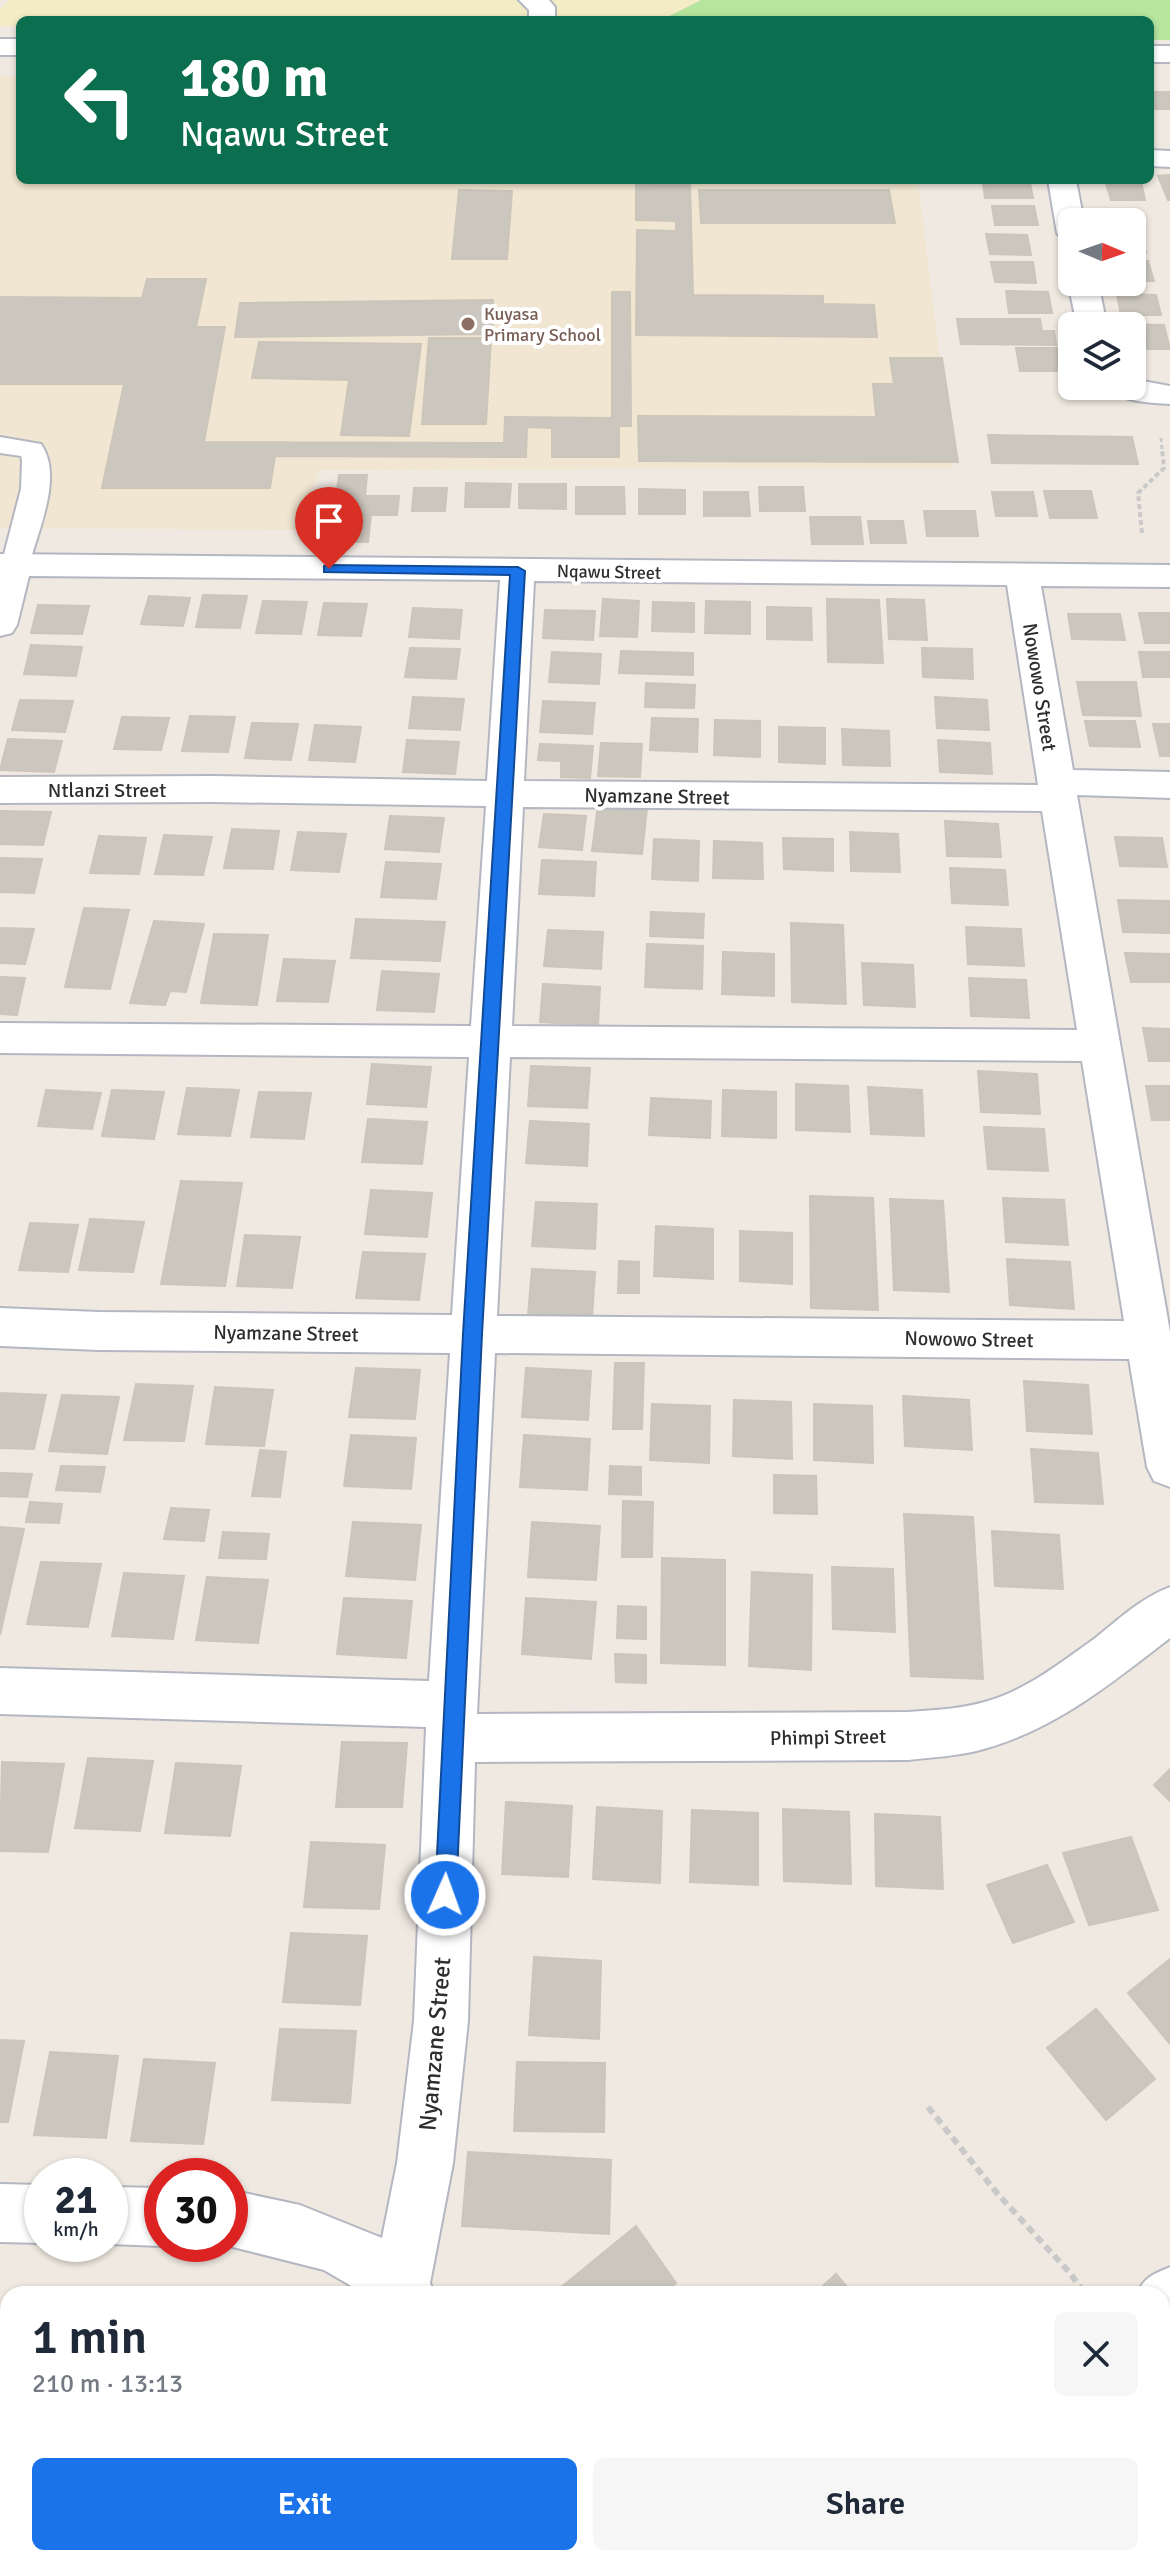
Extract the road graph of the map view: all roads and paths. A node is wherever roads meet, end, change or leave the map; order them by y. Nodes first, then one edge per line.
1 (532, 0) edge
2 (542, 16) edge
3 (1063, 184) edge
4 (1067, 208) edge
5 (1149, 392) edge
6 (0, 445) edge
7 (8, 566) edge
8 (518, 571) junction
9 (1022, 575) junction
10 (1158, 576) edge
11 (0, 625) edge
12 (1170, 785) edge
13 (213, 789) joint
14 (0, 790) edge
15 (1057, 790) junction
16 (505, 793) junction
17 (0, 1038) edge
18 (489, 1041) junction
19 (1101, 1046) junction
20 (0, 1327) edge
21 (473, 1334) junction
22 (791, 1337) joint
23 (1147, 1340) junction
24 (1170, 1467) edge
25 (1170, 1609) edge
26 (0, 1691) edge
27 (452, 1722) junction
28 (928, 2107) dead end
29 (0, 2213) edge
30 (24, 2214) edge
31 (248, 2222) edge
32 (397, 2286) edge
33 (404, 2286) edge
34 (1079, 2286) edge

1 - 2 street
3 - 4 street
5 - 10 path
6 - 7 lane
7 - 8 street, Nqawu Street
7 - 11 street
8 - 9 street, Nqawu Street
8 - 16 street, Nyamzane Street
9 - 10 street, Nqawu Street
9 - 15 street, Nowowo Street
12 - 15 street
13 - 14 street, Ntlanzi Street
13 - 16 street, Nyamzane Street
15 - 16 street, Nyamzane Street
15 - 19 street, Nowowo Street
16 - 18 street, Nyamzane Street
17 - 18 street
18 - 19 street
18 - 21 street, Nyamzane Street
19 - 23 street, Nowowo Street
20 - 21 street, Nyamzane Street
21 - 22 street, Nyamzane Street
21 - 27 street, Nyamzane Street
22 - 23 street, Nowowo Street
23 - 24 street, Nowowo Street
25 - 27 street, Phimpi Street
26 - 27 street
27 - 33 street, Nyamzane Street
28 - 34 path
29 - 30 street
31 - 32 street

